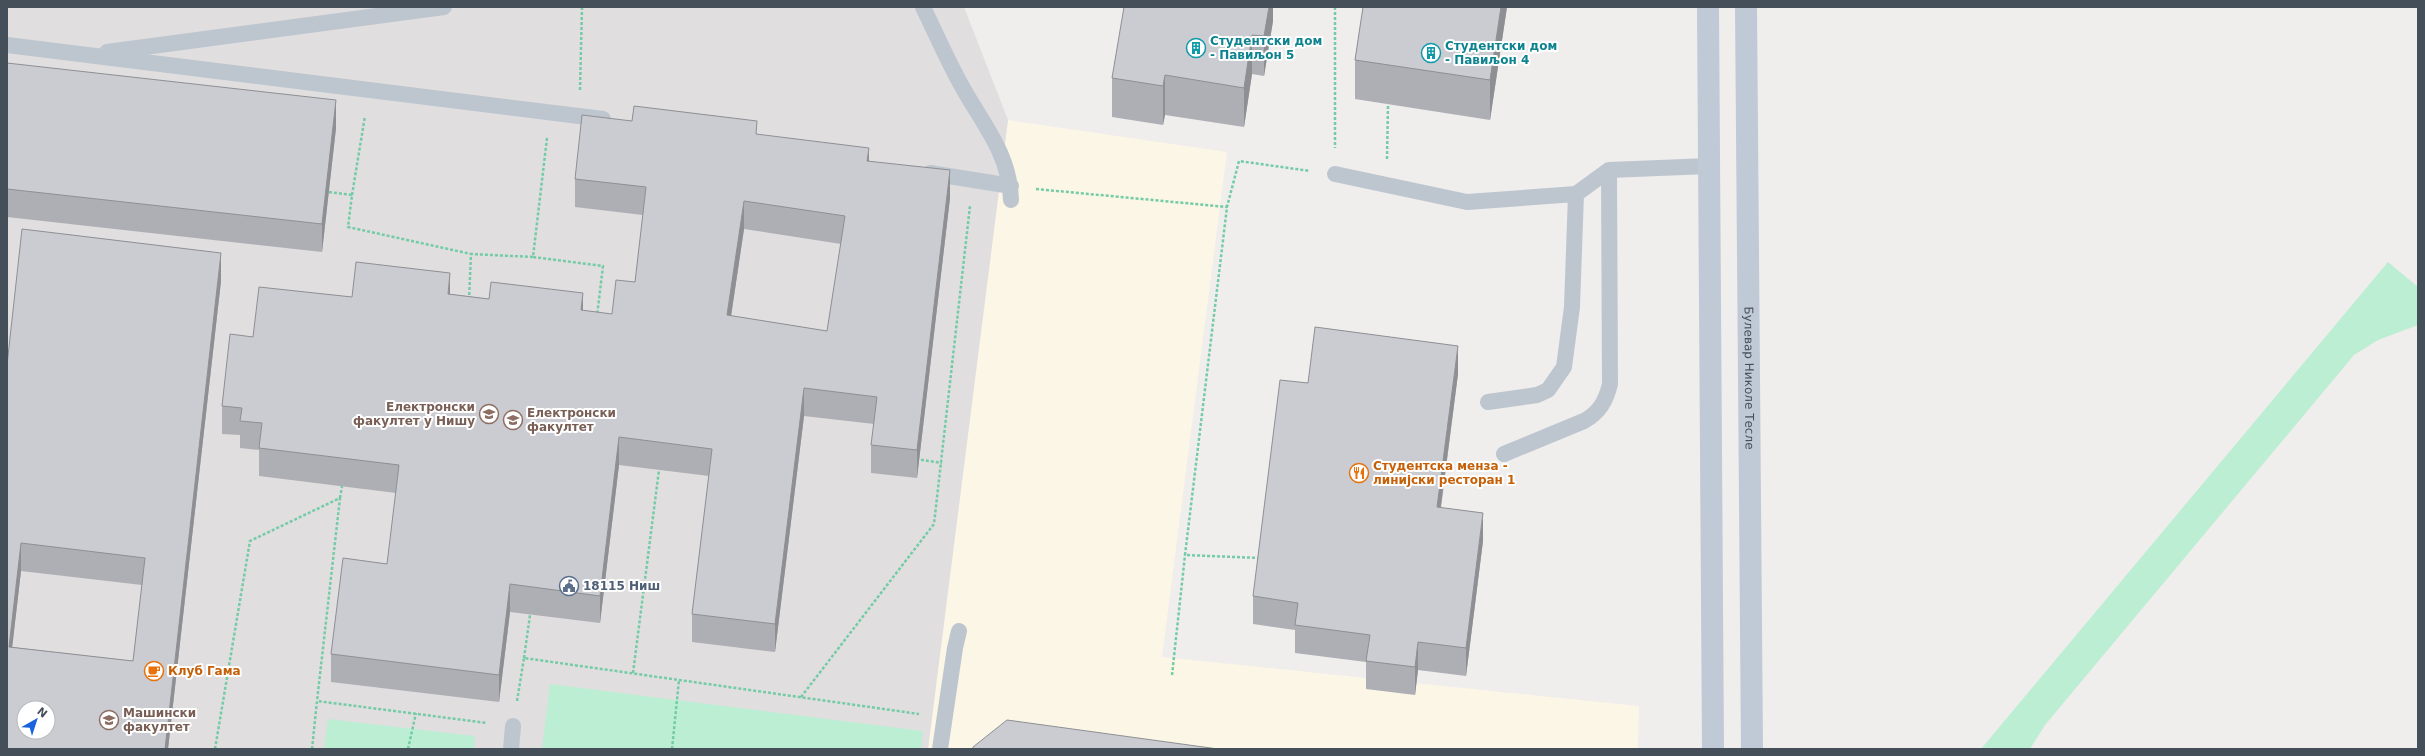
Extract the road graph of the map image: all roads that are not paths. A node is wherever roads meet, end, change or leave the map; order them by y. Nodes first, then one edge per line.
1 (444, 7) edge
2 (923, 7) edge
3 (1708, 7) edge
4 (1746, 7) edge
5 (7, 44) edge
6 (85, 55) junction
7 (619, 122) edge
8 (1709, 166) junction
9 (1610, 170) junction
10 (918, 171) edge
11 (1335, 174) road end
12 (1576, 194) junction
13 (1488, 402) dead end
14 (1504, 454) dead end
15 (959, 630) dead end
16 (513, 726) road end
17 (511, 749) edge
18 (940, 749) edge
19 (1713, 749) edge
20 (1752, 749) edge

1 - 6 lane
2 - 10 lane
3 - 8 main road
4 - 20 main road, Булевар Николе Тесле
5 - 6 lane
6 - 7 lane
8 - 9 lane
8 - 19 main road
9 - 12 lane
9 - 14 lane
11 - 12 lane
12 - 13 lane
15 - 18 lane
16 - 17 lane

